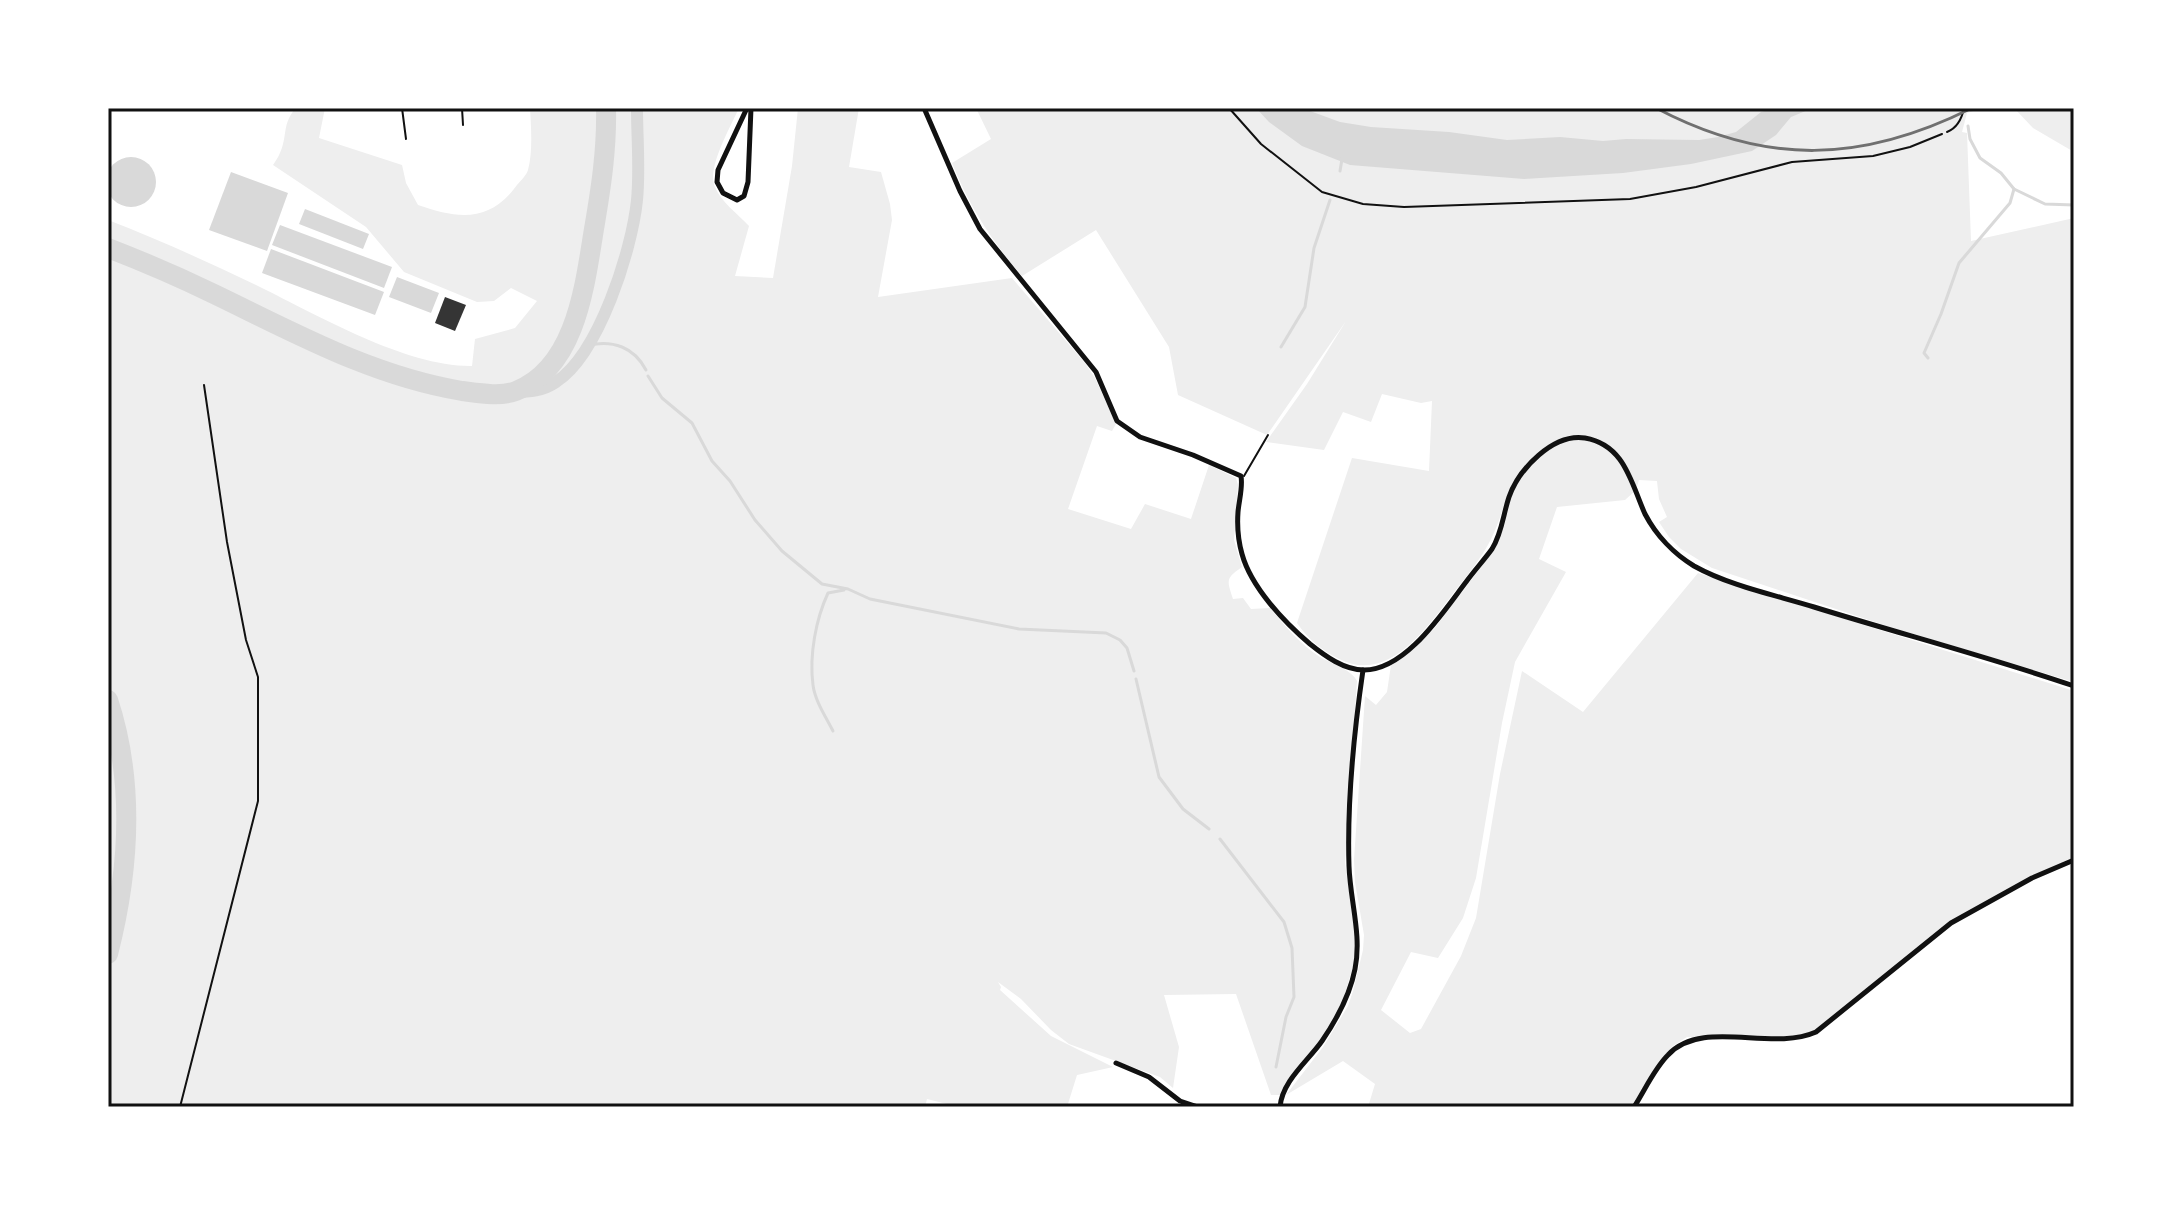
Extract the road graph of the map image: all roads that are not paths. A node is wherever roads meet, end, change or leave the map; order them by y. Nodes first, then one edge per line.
1 (402, 108) edge
2 (462, 108) edge
3 (749, 108) edge
4 (924, 108) edge
5 (1964, 108) edge
6 (463, 125) dead end
7 (1947, 132) road end
8 (406, 139) dead end
9 (1268, 435) dead end
10 (1242, 479) junction
11 (1363, 670) junction
12 (2074, 686) edge
13 (2074, 860) edge
14 (1116, 1063) dead end
15 (1198, 1107) edge
16 (1280, 1107) edge
17 (1634, 1107) edge

1 - 8 lane
2 - 6 lane
3 - 3 street
4 - 10 street
5 - 7 lane
9 - 10 lane
10 - 11 street
11 - 12 street
11 - 16 street
13 - 17 street
14 - 15 street

